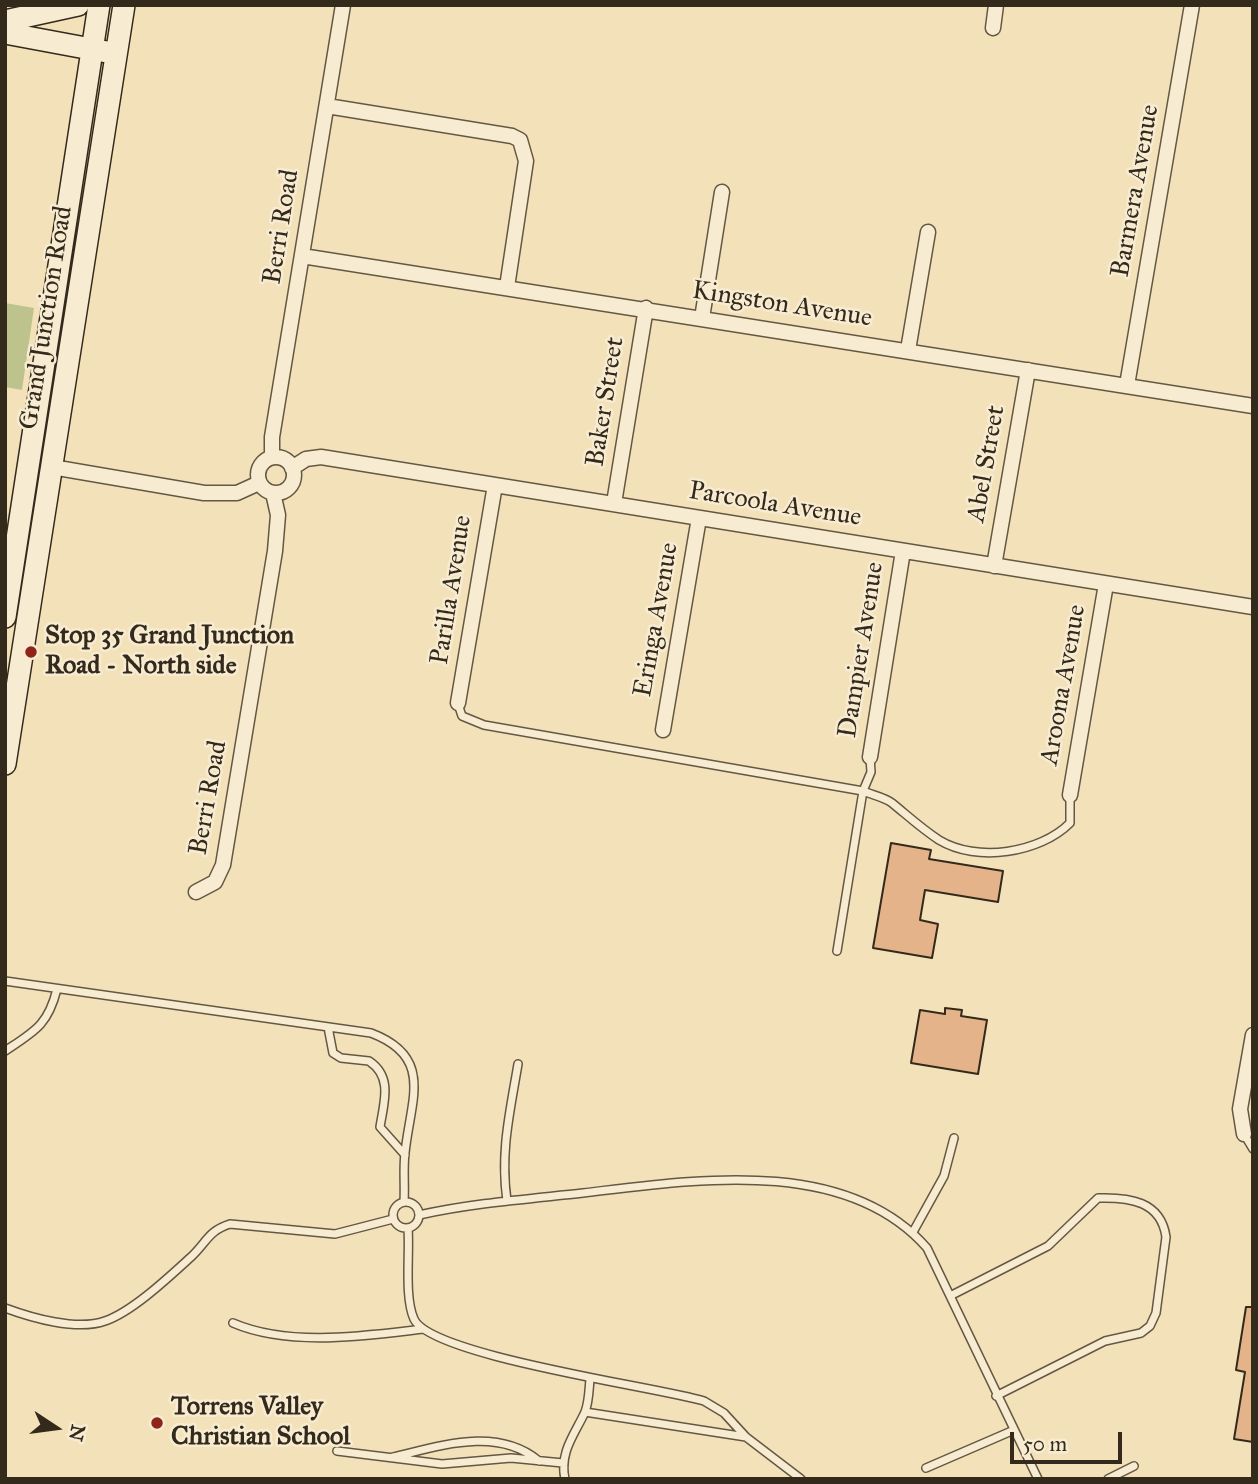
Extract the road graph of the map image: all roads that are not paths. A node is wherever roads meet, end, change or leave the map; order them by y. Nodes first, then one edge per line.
1 (78, 5) edge
2 (99, 5) edge
3 (124, 5) edge
4 (343, 5) edge
5 (996, 5) edge
6 (1192, 5) edge
7 (5, 21) edge
8 (993, 28) dead end
9 (5, 33) edge
10 (93, 49) junction
11 (116, 54) junction
12 (327, 106) junction
13 (722, 192) dead end
14 (928, 232) dead end
15 (302, 256) junction
16 (507, 287) junction
17 (646, 308) junction
18 (702, 318) junction
19 (908, 350) junction
20 (1028, 370) junction
21 (1127, 385) junction
22 (1253, 405) edge
23 (272, 457) junction
24 (29, 465) junction
25 (52, 467) junction
26 (292, 468) junction
27 (259, 483) junction
28 (495, 485) junction
29 (273, 493) junction
30 (614, 503) junction
31 (699, 518) junction
32 (903, 551) junction
33 (994, 566) junction
34 (1106, 584) junction
35 (1253, 607) edge
36 (5, 617) edge
37 (10, 696) edge
38 (458, 703) joint
39 (663, 730) dead end
40 (870, 757) joint
41 (5, 764) edge
42 (863, 791) junction
43 (1070, 795) joint
44 (196, 892) dead end
45 (837, 951) dead end
46 (5, 981) edge
47 (57, 989) junction
48 (328, 1027) junction
49 (1253, 1035) edge
50 (5, 1051) edge
51 (518, 1064) dead end
52 (1244, 1134) joint
53 (954, 1138) dead end
54 (1253, 1149) edge
55 (405, 1155) junction
56 (507, 1201) junction
57 (404, 1202) junction
58 (419, 1215) junction
59 (393, 1219) junction
60 (408, 1228) junction
61 (913, 1232) junction
62 (950, 1296) junction
63 (5, 1308) edge
64 (233, 1323) dead end
65 (422, 1329) junction
66 (590, 1379) junction
67 (996, 1396) junction
68 (585, 1412) junction
69 (1014, 1430) junction
70 (746, 1437) junction
71 (337, 1451) dead end
72 (389, 1458) junction
73 (539, 1461) junction
74 (563, 1463) junction
75 (1134, 1466) dead end
76 (926, 1468) dead end
77 (565, 1479) edge
78 (801, 1479) edge
79 (1038, 1479) edge
80 (1108, 1479) edge

1 - 7 main road
2 - 10 main road, Grand Junction Road
3 - 11 main road, Grand Junction Road
4 - 12 street, Berri Road
5 - 8 street
6 - 21 street, Barmera Avenue
9 - 10 main road
10 - 11 main road
10 - 24 main road, Grand Junction Road
11 - 25 main road, Grand Junction Road
12 - 15 street, Berri Road
12 - 16 street
13 - 18 street
14 - 19 street
15 - 16 street, Kingston Avenue
15 - 23 street, Berri Road
16 - 17 street, Kingston Avenue
17 - 18 street, Kingston Avenue
17 - 30 street, Baker Street
18 - 19 street, Kingston Avenue
19 - 20 street, Kingston Avenue
20 - 21 street, Kingston Avenue
20 - 33 street, Abel Street
21 - 22 street, Kingston Avenue
23 - 26 street
23 - 27 street
24 - 25 main road
24 - 36 main road, Grand Junction Road
25 - 27 street
25 - 37 main road, Grand Junction Road
26 - 28 street, Parcoola Avenue
26 - 29 street
27 - 29 street
28 - 30 street, Parcoola Avenue
28 - 38 street, Parilla Avenue
29 - 44 street, Berri Road
30 - 31 street, Parcoola Avenue
31 - 32 street, Parcoola Avenue
31 - 39 street, Eringa Avenue
32 - 33 street, Parcoola Avenue
32 - 40 street, Dampier Avenue
33 - 34 street, Parcoola Avenue
34 - 35 street, Parcoola Avenue
34 - 43 street, Aroona Avenue
37 - 41 main road, Grand Junction Road
38 - 42 lane
40 - 42 lane
42 - 43 lane
42 - 45 lane
46 - 47 lane
47 - 48 lane
47 - 50 lane
48 - 55 lane
48 - 55 lane
49 - 52 street
51 - 56 lane
52 - 54 lane
53 - 61 lane
55 - 57 lane
56 - 58 lane
56 - 61 lane
57 - 58 lane
57 - 59 lane
58 - 60 lane
59 - 60 lane
59 - 63 lane
60 - 65 lane
61 - 62 lane
62 - 67 lane
62 - 67 lane
64 - 65 lane
65 - 66 lane
66 - 68 lane
66 - 70 lane
67 - 69 lane
68 - 70 lane
68 - 74 lane
69 - 76 lane
69 - 79 lane
70 - 78 lane
71 - 72 lane
72 - 73 lane
72 - 73 lane
73 - 74 lane
74 - 77 lane
75 - 80 lane

